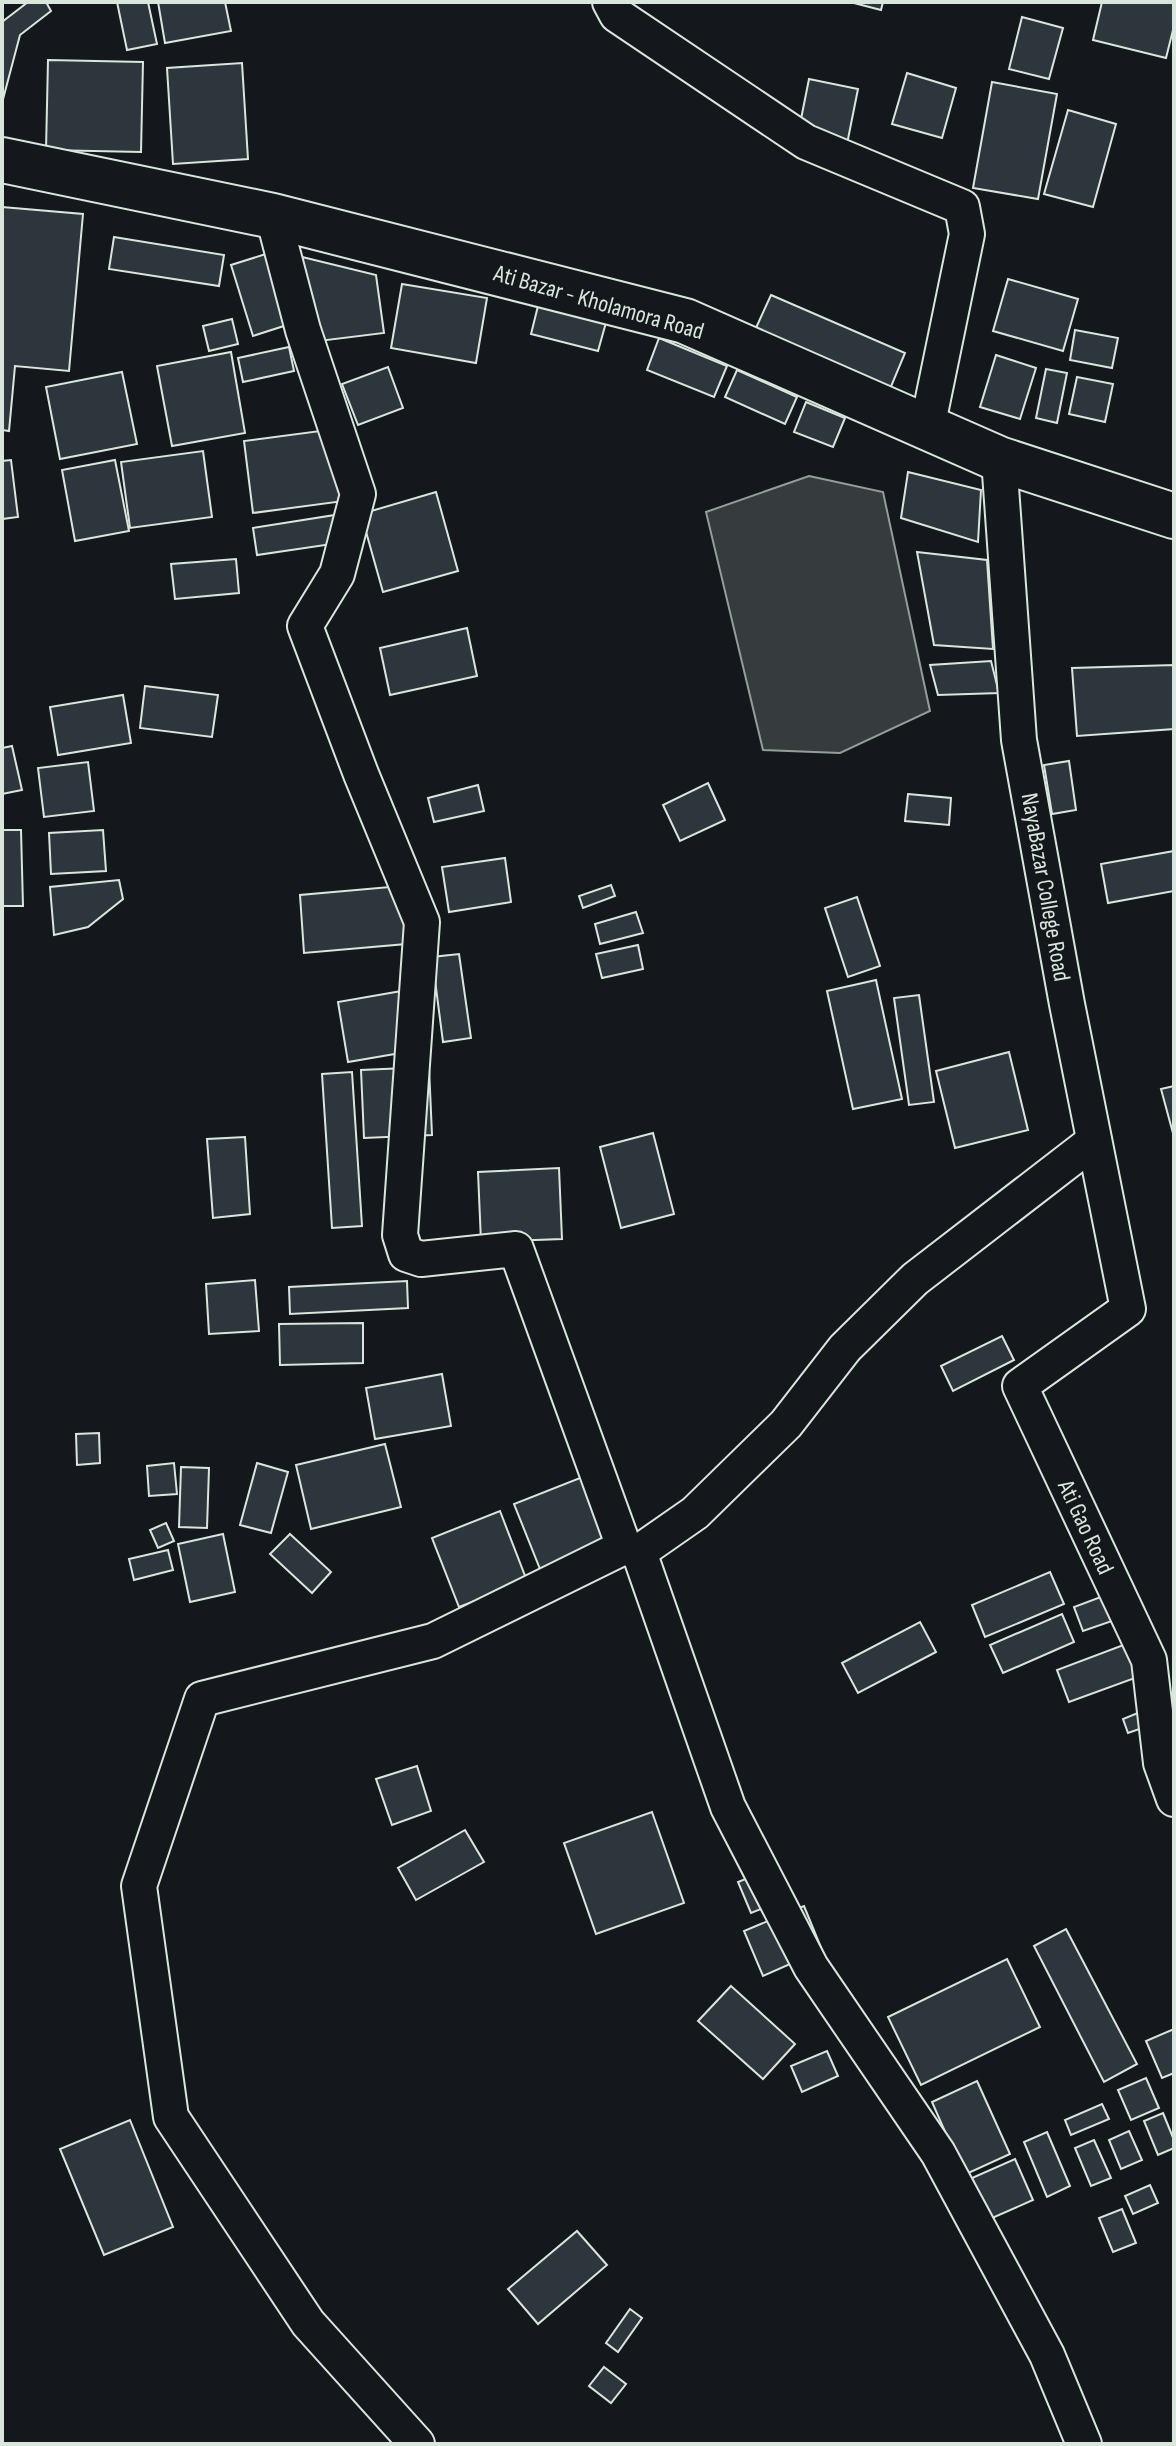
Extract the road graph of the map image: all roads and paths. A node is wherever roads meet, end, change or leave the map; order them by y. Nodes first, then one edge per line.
1 (610, 2) edge
2 (2, 160) edge
3 (273, 216) junction
4 (927, 428) junction
5 (999, 459) junction
6 (1174, 516) edge
7 (1094, 1141) junction
8 (1128, 1309) joint
9 (631, 1550) junction
10 (1174, 1799) edge
11 (417, 2444) edge
12 (1084, 2444) edge

1 - 4 street
2 - 3 main road, Ati Bazar - Kholamora Road
3 - 4 main road, Ati Bazar - Kholamora Road
3 - 9 street
4 - 5 main road, Ati Bazar - Kholamora Road
5 - 6 main road, Ati Bazar - Kholamora Road
5 - 7 street, NayaBazar College Road
7 - 8 street, NayaBazar College Road
7 - 9 street
8 - 10 street, Ati Gao Road
9 - 11 street
9 - 12 street

